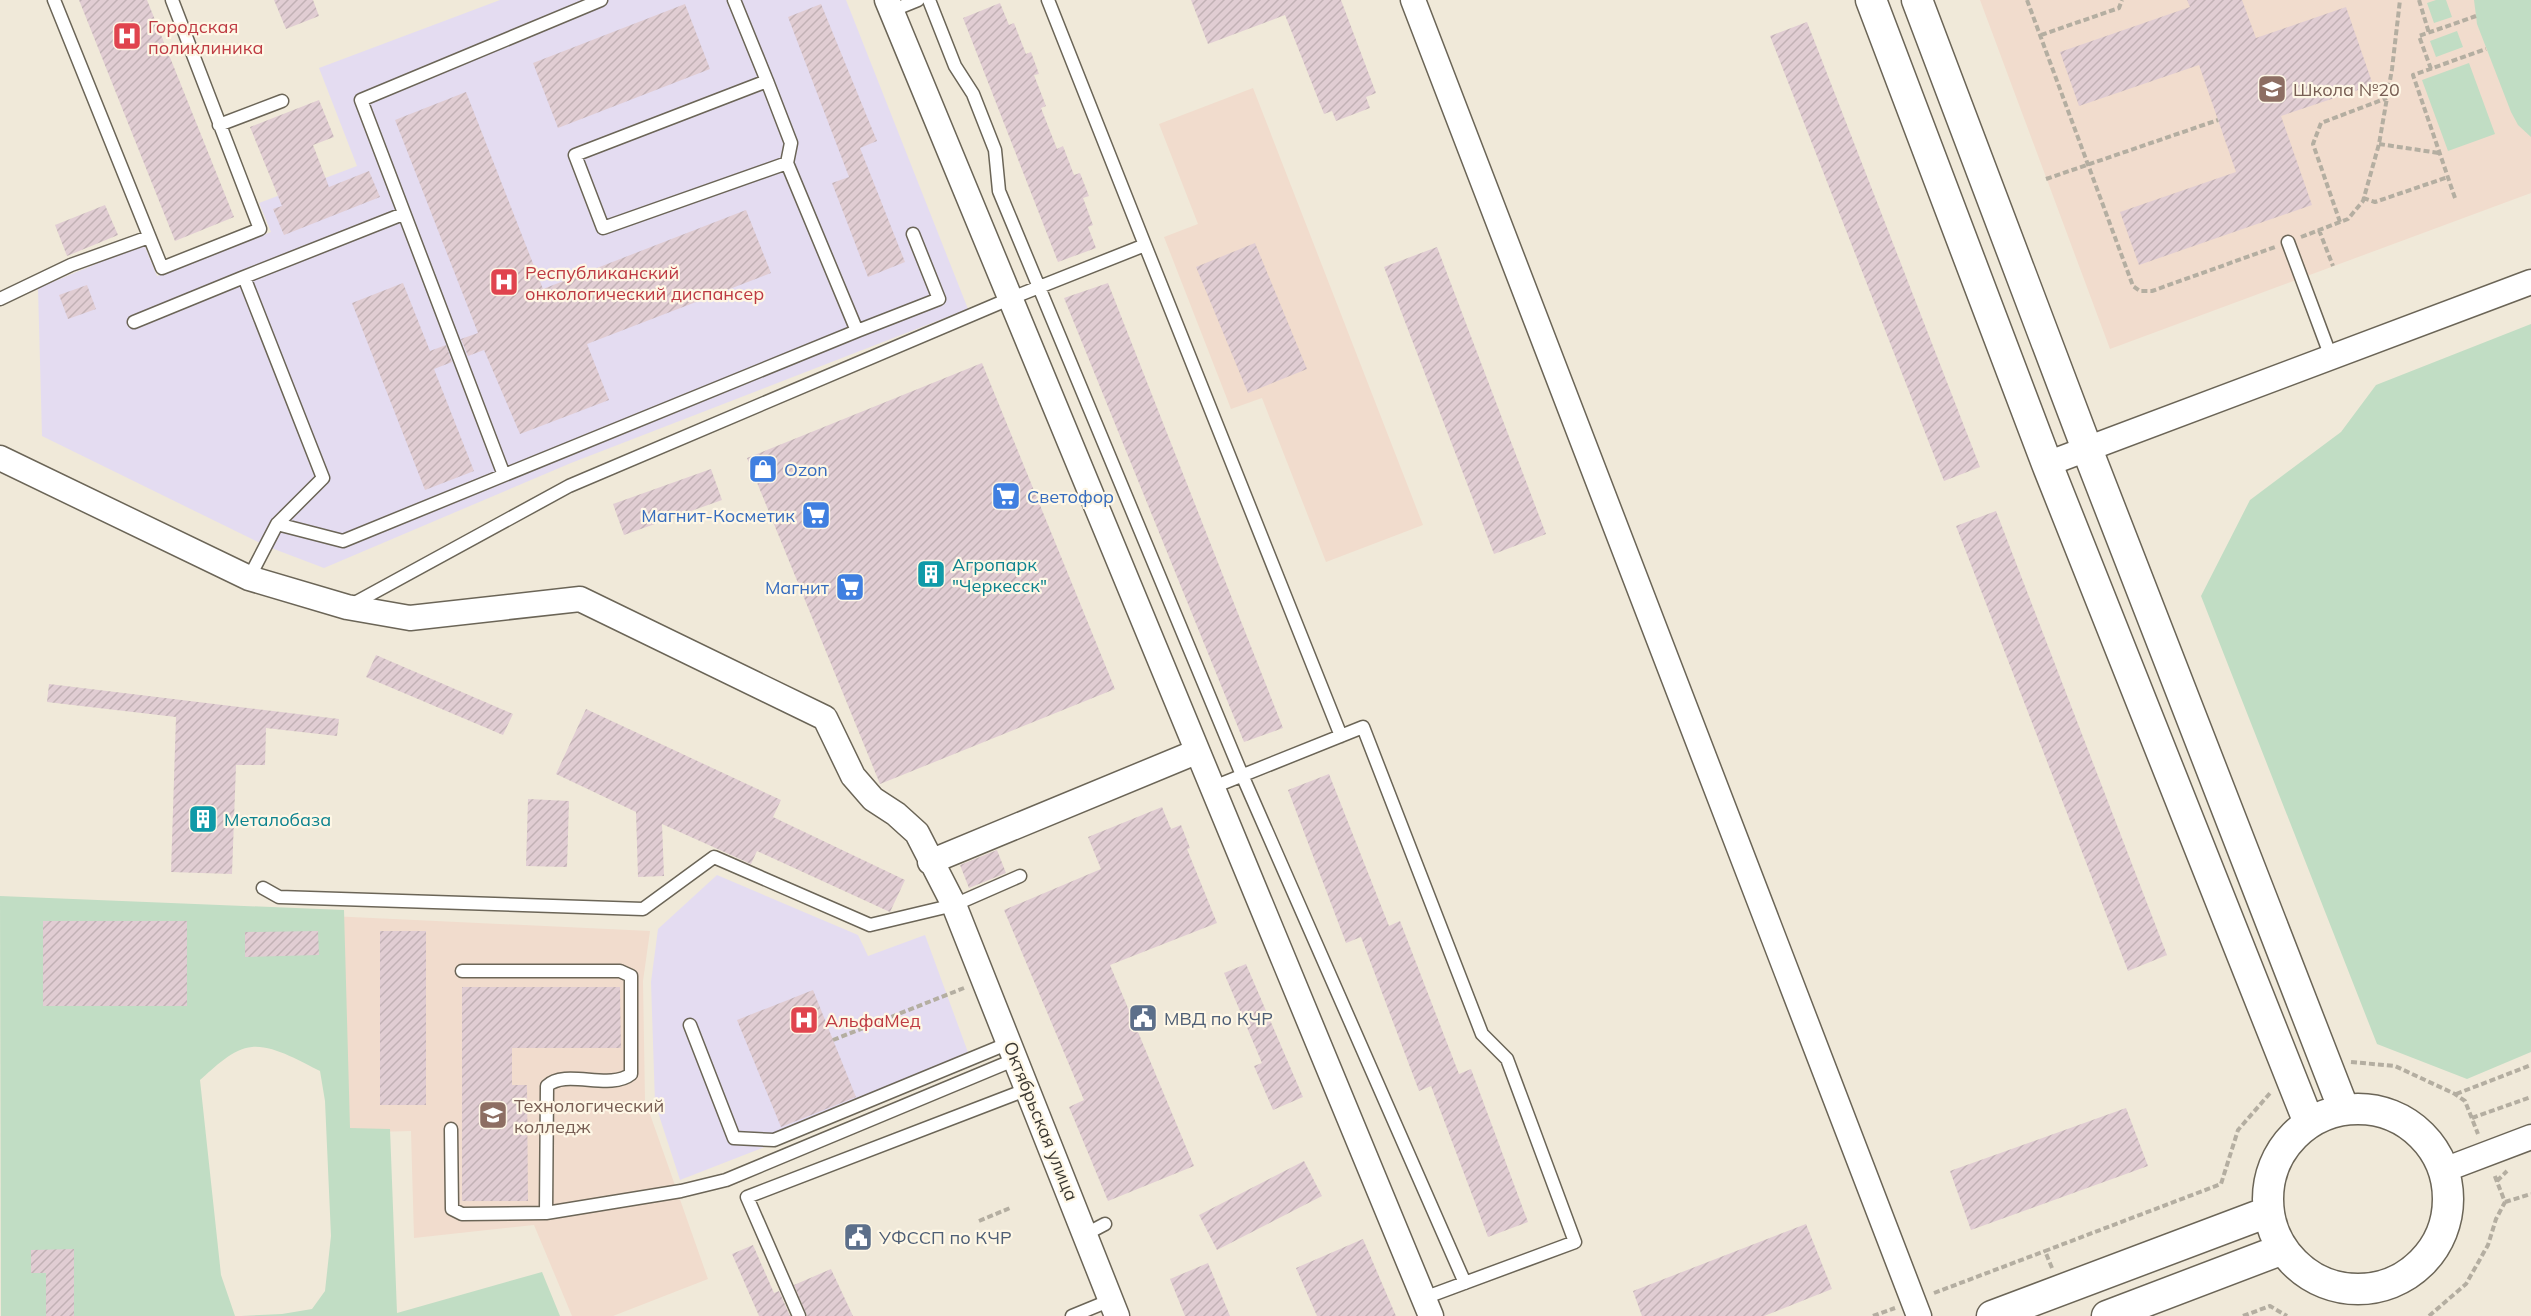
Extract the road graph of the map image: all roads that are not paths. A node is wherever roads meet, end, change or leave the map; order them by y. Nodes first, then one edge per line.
1 (54, 0) edge
2 (172, 0) edge
3 (601, 0) edge
4 (734, 0) edge
5 (918, 0) edge
6 (929, 0) edge
7 (1048, 0) edge
8 (1413, 0) edge
9 (1871, 0) edge
10 (1917, 0) edge
11 (889, 5) edge
12 (767, 81) junction
13 (282, 101) dead end
14 (219, 125) junction
15 (787, 163) junction
16 (403, 214) junction
17 (913, 234) dead end
18 (149, 237) junction
19 (2288, 242) road end
20 (1145, 245) junction
21 (244, 277) junction
22 (2531, 282) edge
23 (1039, 287) junction
24 (0, 299) edge
25 (1009, 299) junction
26 (134, 322) dead end
27 (856, 331) junction
28 (2331, 357) junction
29 (2087, 449) junction
30 (0, 458) edge
31 (2047, 464) junction
32 (504, 475) junction
33 (278, 524) junction
34 (249, 578) junction
35 (347, 608) junction
36 (1341, 736) junction
37 (1196, 752) junction
38 (1242, 775) junction
39 (1211, 788) junction
40 (930, 862) junction
41 (1020, 876) dead end
42 (263, 888) dead end
43 (954, 905) junction
44 (462, 971) dead end
45 (690, 1025) dead end
46 (1013, 1051) junction
47 (1028, 1089) junction
48 (2344, 1110) junction
49 (2309, 1123) junction
50 (451, 1129) dead end
51 (2531, 1137) edge
52 (2445, 1170) junction
53 (2268, 1212) junction
54 (546, 1213) junction
55 (2283, 1249) junction
56 (1465, 1283) junction
57 (1427, 1307) edge
58 (1114, 1308) edge
59 (1916, 1308) edge
60 (799, 1316) edge
61 (1072, 1316) edge
62 (1993, 1316) edge
63 (2107, 1316) edge

1 - 18 lane
2 - 14 lane
3 - 16 lane
4 - 12 lane
5 - 11 lane
6 - 23 lane
7 - 20 lane
8 - 59 street
9 - 31 street
10 - 29 street
11 - 25 street
12 - 15 lane
12 - 15 lane
13 - 14 lane
14 - 18 lane
15 - 27 lane
16 - 21 lane
16 - 32 lane
17 - 27 lane
18 - 24 lane
19 - 28 lane
20 - 23 lane
20 - 36 lane
21 - 26 lane
21 - 33 lane
22 - 28 street
23 - 25 lane
23 - 38 lane
25 - 35 lane
25 - 37 street
27 - 32 lane
28 - 29 street
29 - 31 street
29 - 48 street
30 - 34 street, Октябрьская улица
31 - 49 street
32 - 33 lane
33 - 34 lane
34 - 35 street, Октябрьская улица
35 - 40 street, Октябрьская улица
36 - 38 lane
36 - 56 lane
37 - 39 street
37 - 40 street
38 - 39 lane
38 - 56 lane
39 - 57 street
40 - 43 street, Октябрьская улица
41 - 43 lane
42 - 43 lane
43 - 46 street, Октябрьская улица
44 - 54 lane
45 - 46 lane
46 - 47 street, Октябрьская улица
46 - 54 lane
47 - 58 street, Октябрьская улица
47 - 60 lane
48 - 49 street
48 - 52 street
49 - 53 street
50 - 54 lane
51 - 52 street
52 - 55 street
53 - 55 street
53 - 62 street
55 - 63 street
56 - 57 lane
58 - 61 lane

